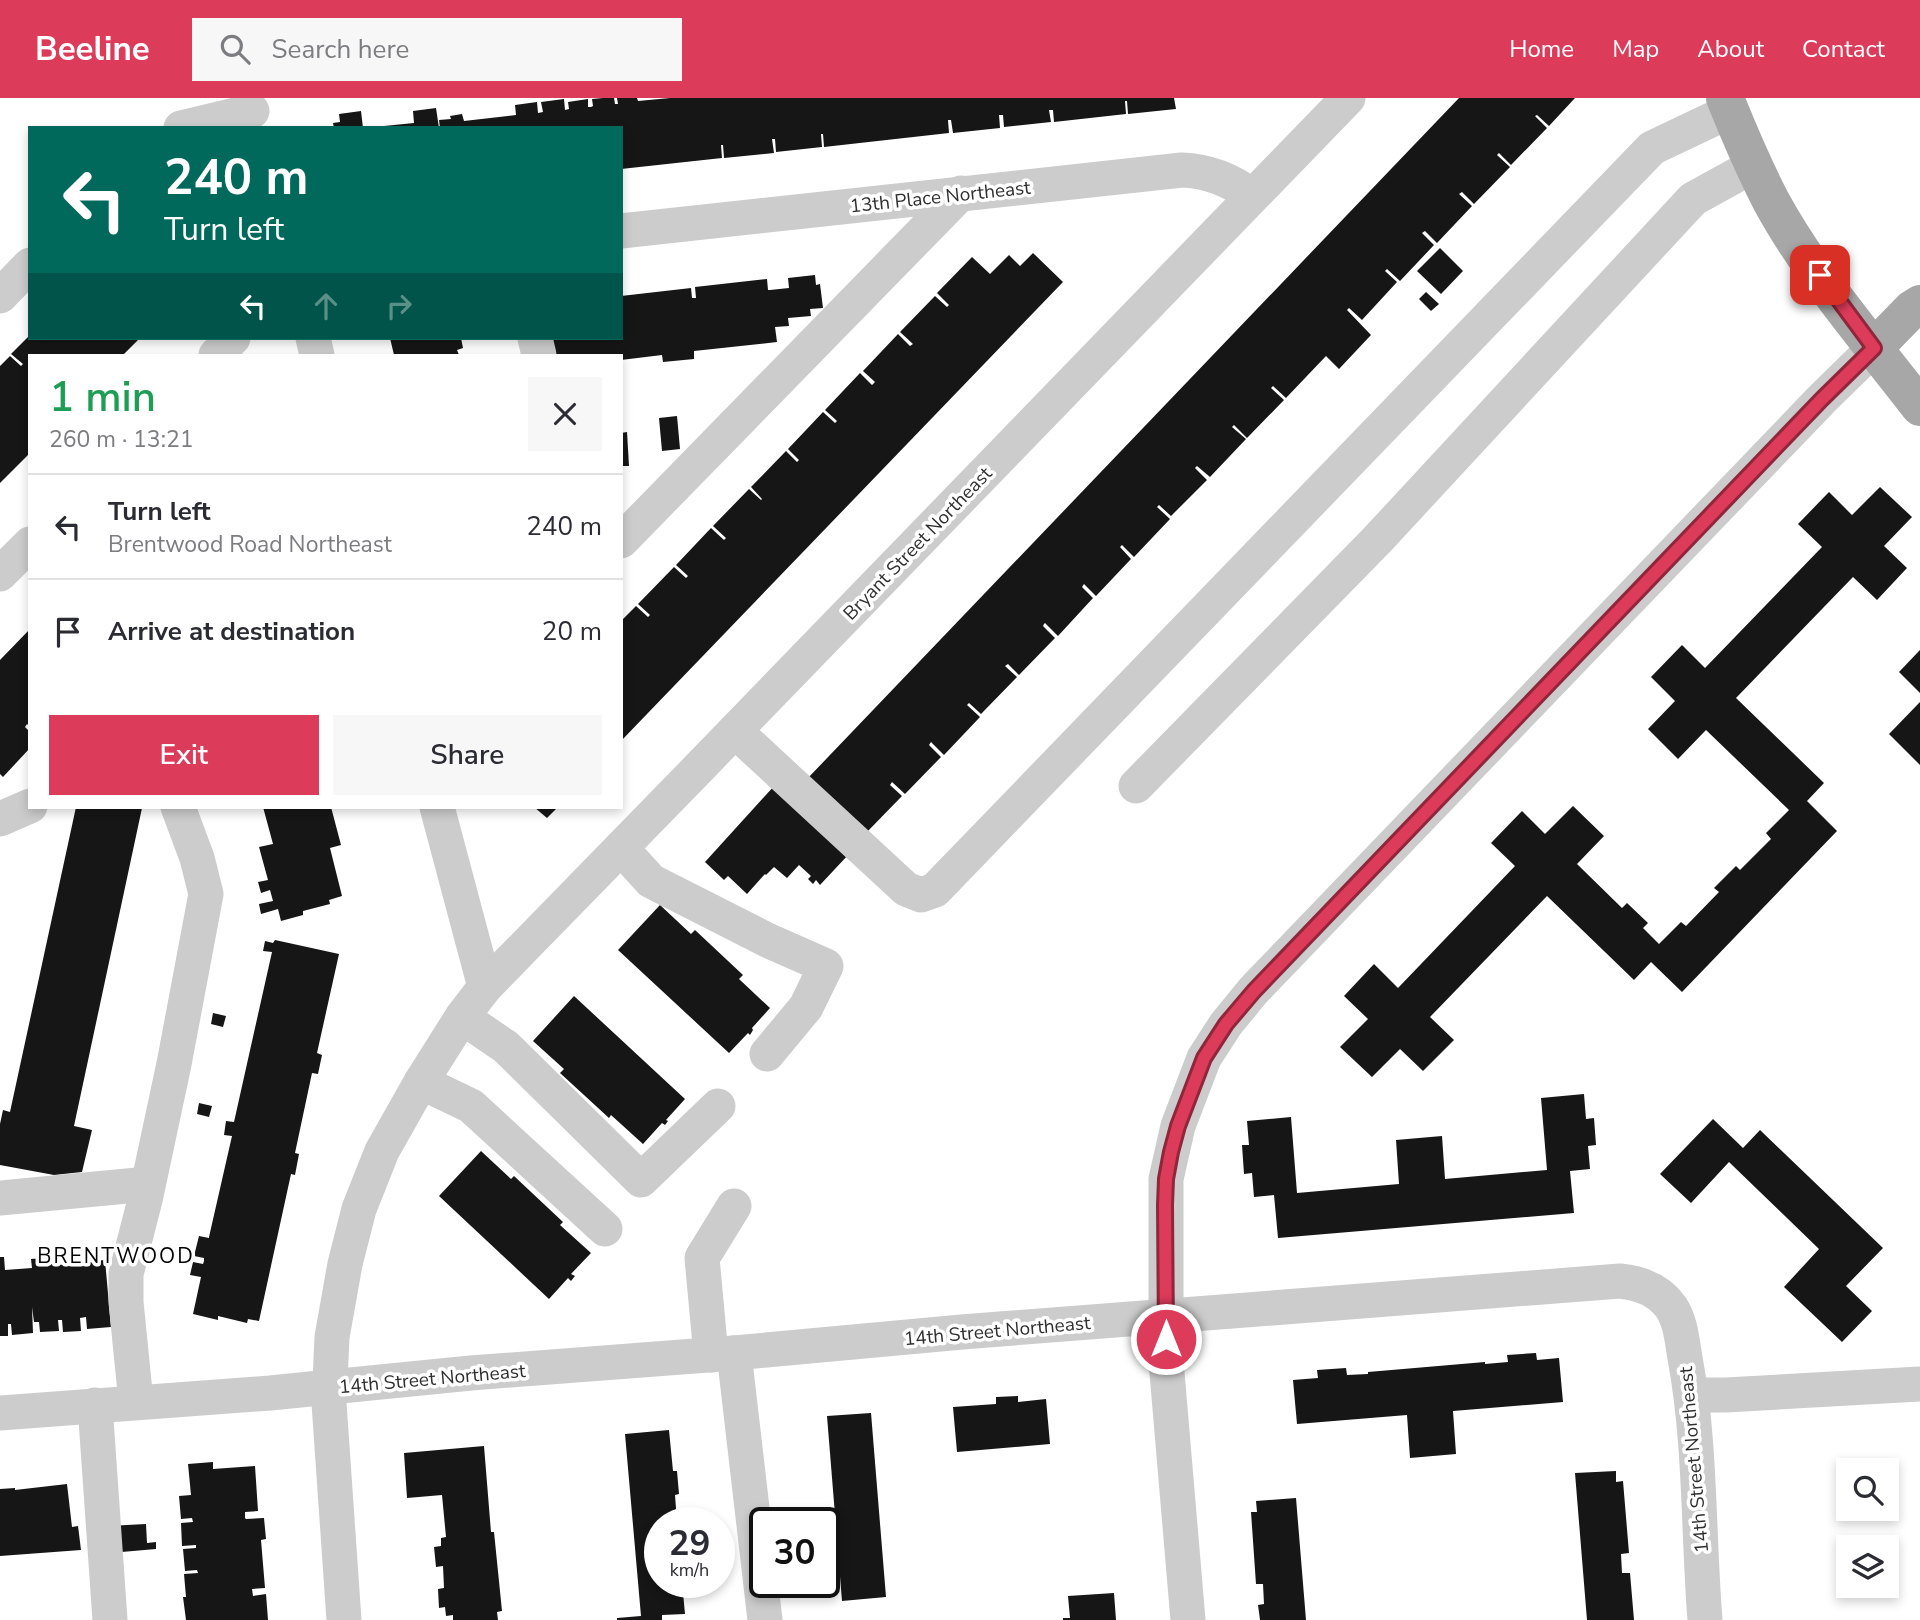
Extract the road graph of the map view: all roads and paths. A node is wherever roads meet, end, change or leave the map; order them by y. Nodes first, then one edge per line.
1 (1348, 98) edge
2 (1728, 104) edge
3 (253, 112) edge
4 (190, 126) edge
5 (1753, 166) junction
6 (961, 193) junction
7 (1252, 197) junction
8 (623, 231) edge
9 (28, 267) edge
10 (0, 296) edge
11 (1920, 304) edge
12 (231, 340) edge
13 (1874, 348) junction
14 (217, 354) edge
15 (1920, 407) edge
16 (623, 539) edge
17 (28, 546) edge
18 (0, 574) edge
19 (735, 731) junction
20 (1136, 786) dead end
21 (28, 807) edge
22 (179, 809) edge
23 (438, 809) edge
24 (0, 818) edge
25 (621, 848) junction
26 (485, 987) junction
27 (462, 1017) junction
28 (767, 1054) dead end
29 (421, 1082) junction
30 (718, 1106) dead end
31 (148, 1184) junction
32 (0, 1198) edge
33 (734, 1206) dead end
34 (605, 1229) dead end
35 (1166, 1317) junction
36 (722, 1354) junction
37 (1920, 1384) edge
38 (329, 1387) junction
39 (1692, 1395) junction
40 (136, 1402) junction
41 (95, 1405) junction
42 (0, 1413) edge
43 (110, 1620) edge
44 (344, 1620) edge
45 (765, 1620) edge
46 (1188, 1620) edge
47 (1705, 1620) edge

1 - 7 street, Bryant Street Northeast
2 - 5 main road
2 - 19 street
3 - 4 street
5 - 13 main road
5 - 20 street
6 - 7 street, 13th Place Northeast
6 - 8 street, 13th Place Northeast
6 - 16 street
7 - 19 street, Bryant Street Northeast
9 - 10 street
11 - 13 main road
12 - 14 street
13 - 15 main road
13 - 35 street
17 - 18 street
19 - 25 street, Bryant Street Northeast
21 - 24 street
22 - 31 street
23 - 26 street
25 - 26 street, Bryant Street Northeast
25 - 28 street
26 - 27 street, Bryant Street Northeast
27 - 29 street, Bryant Street Northeast
27 - 30 street
29 - 34 street
29 - 38 street, Bryant Street Northeast
31 - 32 street
31 - 40 street
33 - 36 street
35 - 36 street, 14th Street Northeast
35 - 39 street, 14th Street Northeast
35 - 46 street
36 - 38 street, 14th Street Northeast
36 - 45 street
37 - 39 street
38 - 40 street, 14th Street Northeast
38 - 44 street, Bryant Street Northeast
39 - 47 street, 14th Street Northeast
40 - 41 street, 14th Street Northeast
41 - 42 street, 14th Street Northeast
41 - 43 street

